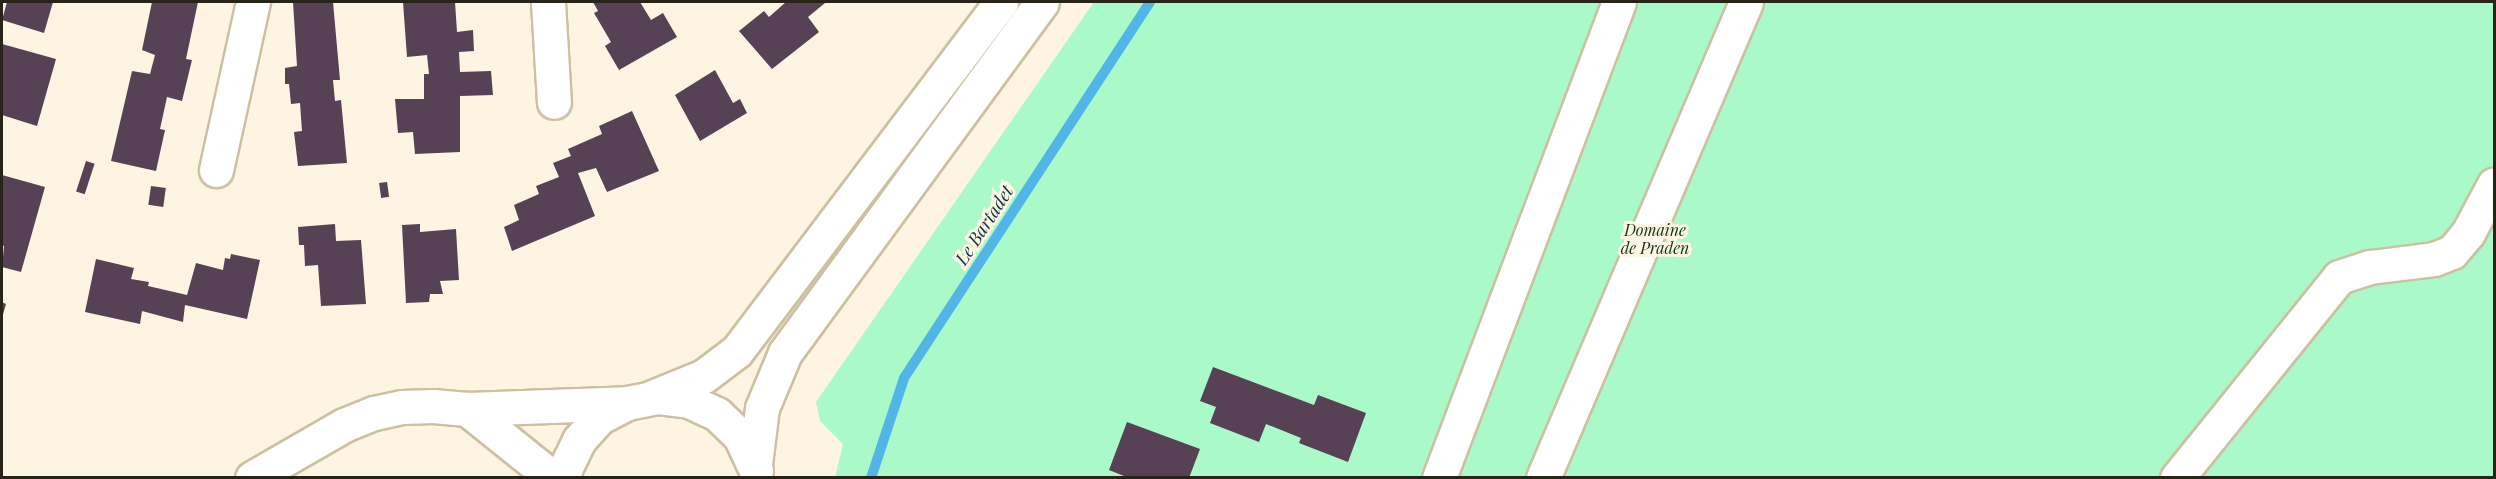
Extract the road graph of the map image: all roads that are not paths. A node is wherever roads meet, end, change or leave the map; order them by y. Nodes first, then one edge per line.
1 (253, 2) edge
2 (548, 2) edge
3 (1001, 2) edge
4 (1042, 2) edge
5 (1619, 2) edge
6 (1746, 2) edge
7 (554, 102) dead end
8 (216, 170) dead end
9 (2494, 184) edge
10 (639, 400) junction
11 (467, 409) junction
12 (756, 470) edge
13 (252, 477) edge
14 (553, 477) edge
15 (564, 477) edge
16 (1439, 477) edge
17 (1543, 477) edge
18 (2177, 477) edge

1 - 8 main road
2 - 7 main road
3 - 10 main road
4 - 12 main road
5 - 16 main road
6 - 17 main road
9 - 18 main road
10 - 11 main road
10 - 12 main road
10 - 15 main road
11 - 13 main road
11 - 14 main road

